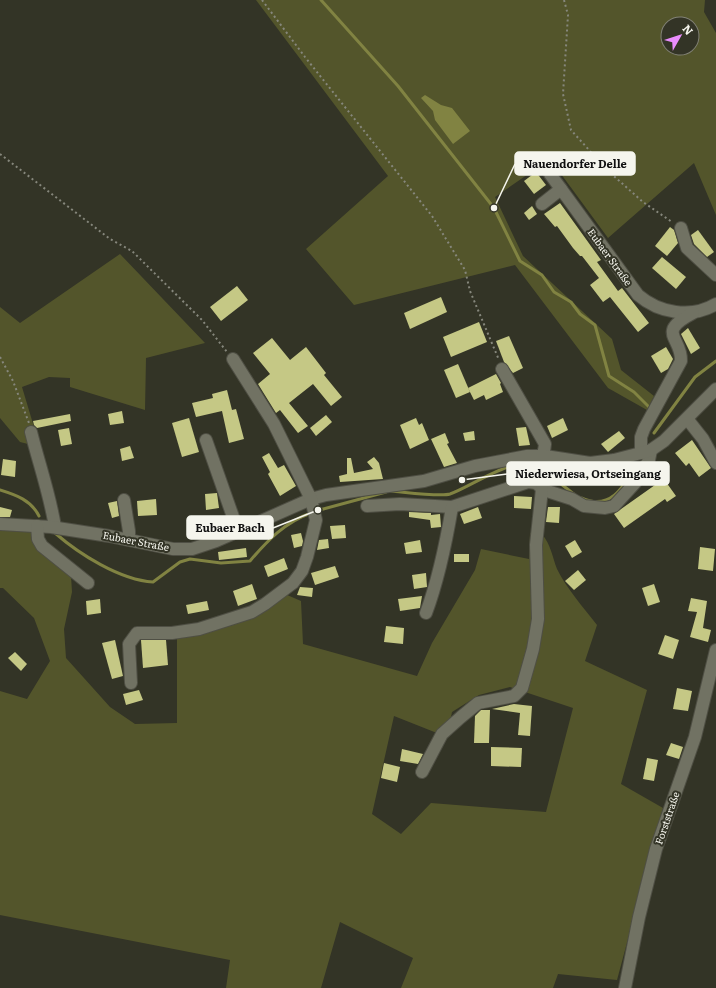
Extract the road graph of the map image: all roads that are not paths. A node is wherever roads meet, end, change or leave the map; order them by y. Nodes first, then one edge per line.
1 (550, 174) dead end
2 (561, 190) junction
3 (542, 204) dead end
4 (681, 228) road end
5 (716, 275) edge
6 (716, 304) edge
7 (693, 313) junction
8 (233, 359) road end
9 (502, 369) road end
10 (714, 397) edge
11 (688, 420) junction
12 (32, 432) road end
13 (206, 440) dead end
14 (646, 451) junction
15 (541, 463) junction
16 (716, 463) edge
17 (539, 486) junction
18 (124, 500) dead end
19 (367, 506) dead end
20 (313, 507) junction
21 (452, 507) junction
22 (0, 524) edge
23 (36, 526) junction
24 (55, 527) junction
25 (238, 531) junction
26 (129, 540) junction
27 (88, 583) dead end
28 (426, 613) dead end
29 (716, 650) edge
30 (131, 683) dead end
31 (422, 772) dead end
32 (625, 988) edge

1 - 2 street, Eubaer Straße
2 - 3 street
2 - 7 street, Eubaer Straße
4 - 5 street
6 - 7 street, Eubaer Straße
7 - 14 street, Eubaer Straße
8 - 20 street
9 - 15 street
10 - 11 street, Eubaer Straße
11 - 14 street, Eubaer Straße
11 - 16 street
12 - 24 street
13 - 25 street
14 - 15 street, Eubaer Straße
14 - 17 street, Eubaer Straße
15 - 17 street
15 - 20 street, Eubaer Straße
17 - 21 street, Eubaer Straße
17 - 31 street
18 - 26 street
19 - 21 street, Eubaer Straße
20 - 25 street, Eubaer Straße
20 - 30 street
21 - 28 street
22 - 23 street, Eubaer Straße
23 - 24 street, Eubaer Straße
23 - 27 street
24 - 26 street, Eubaer Straße
25 - 26 street, Eubaer Straße
29 - 32 street, Forststraße

